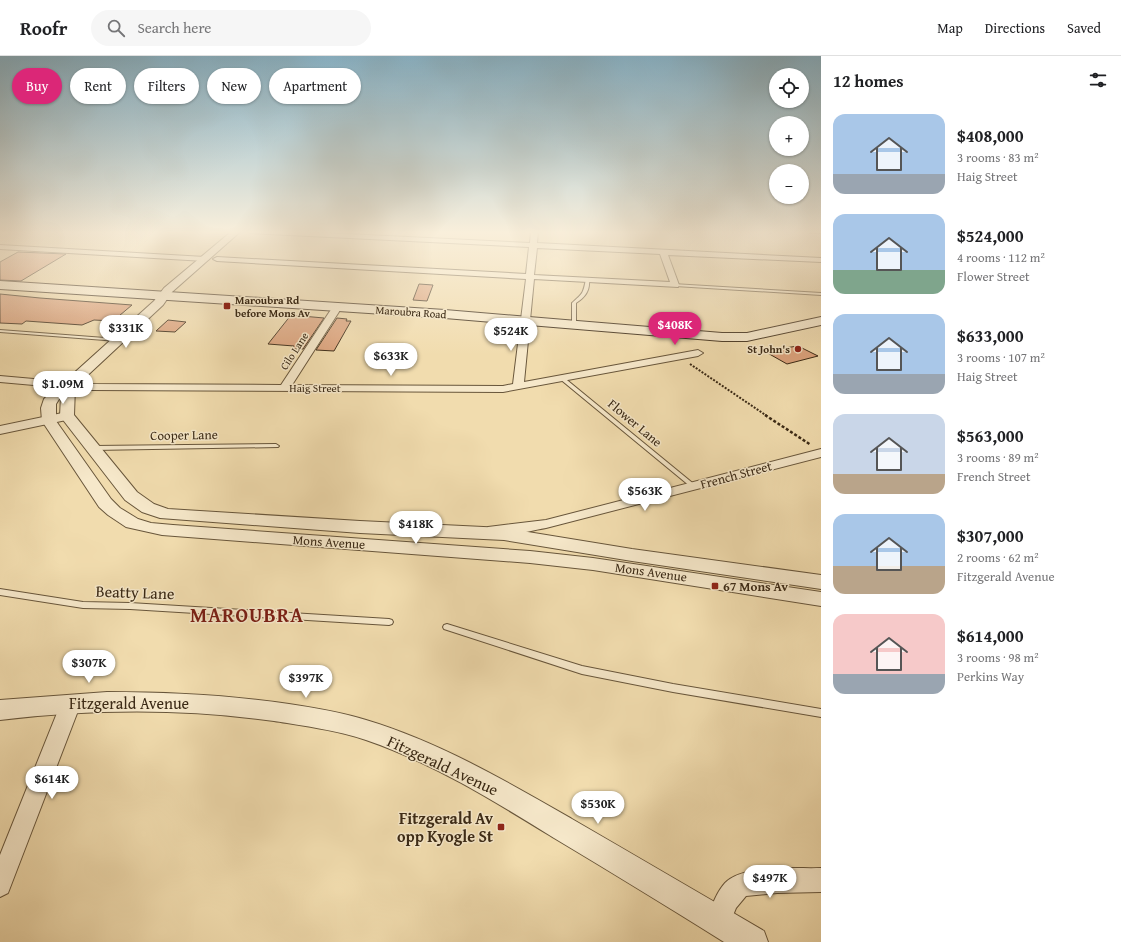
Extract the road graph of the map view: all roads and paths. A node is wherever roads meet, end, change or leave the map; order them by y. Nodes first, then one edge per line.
1 (189, 272) edge
2 (449, 272) edge
3 (531, 272) edge
4 (670, 272) edge
5 (530, 277) junction
6 (587, 280) junction
7 (0, 285) edge
8 (675, 285) junction
9 (821, 294) edge
10 (163, 295) junction
11 (337, 307) junction
12 (525, 321) junction
13 (821, 321) edge
14 (574, 325) junction
15 (0, 331) edge
16 (118, 340) junction
17 (698, 353) dead end
18 (678, 356) junction
19 (562, 378) junction
20 (0, 379) edge
21 (68, 386) junction
22 (518, 386) junction
23 (284, 388) junction
24 (67, 416) junction
25 (49, 420) junction
26 (0, 430) edge
27 (809, 444) dead end
28 (276, 446) dead end
29 (93, 448) junction
30 (821, 453) edge
31 (693, 486) junction
32 (463, 531) junction
33 (821, 582) edge
34 (0, 592) edge
35 (821, 599) edge
36 (390, 622) dead end
37 (447, 627) dead end
38 (71, 703) junction
39 (0, 710) edge
40 (821, 713) edge
41 (821, 880) edge
42 (0, 885) edge
43 (718, 921) junction
44 (753, 942) edge

1 - 10 street
2 - 5 street
3 - 5 street
4 - 8 street
5 - 6 street
5 - 12 street
6 - 8 street
6 - 14 lane
7 - 10 main road, Maroubra Road
8 - 9 lane
10 - 11 main road, Maroubra Road
10 - 16 street
11 - 12 main road, Maroubra Road
11 - 23 street, Cilo Lane
12 - 14 main road, Maroubra Road
12 - 22 street
13 - 14 main road, Maroubra Road
15 - 16 lane
16 - 21 street
17 - 18 street, Haig Street
18 - 19 street, Haig Street
18 - 27 path
19 - 22 street, Haig Street
19 - 31 lane, Flower Lane
20 - 21 street, Haig Street
21 - 23 street, Haig Street
21 - 24 street
21 - 25 street
22 - 23 street, Haig Street
24 - 25 street
24 - 29 street, Mons Avenue
25 - 26 street
25 - 35 street, Mons Avenue
28 - 29 lane, Cooper Lane
29 - 32 street, Mons Avenue
30 - 31 street, French Street
31 - 32 street, French Street
32 - 33 street, Mons Avenue
34 - 36 lane, Beatty Lane
37 - 40 lane
38 - 39 street, Fitzgerald Avenue
38 - 42 street
38 - 43 street, Fitzgerald Avenue
41 - 43 street
43 - 44 street, Fitzgerald Avenue

